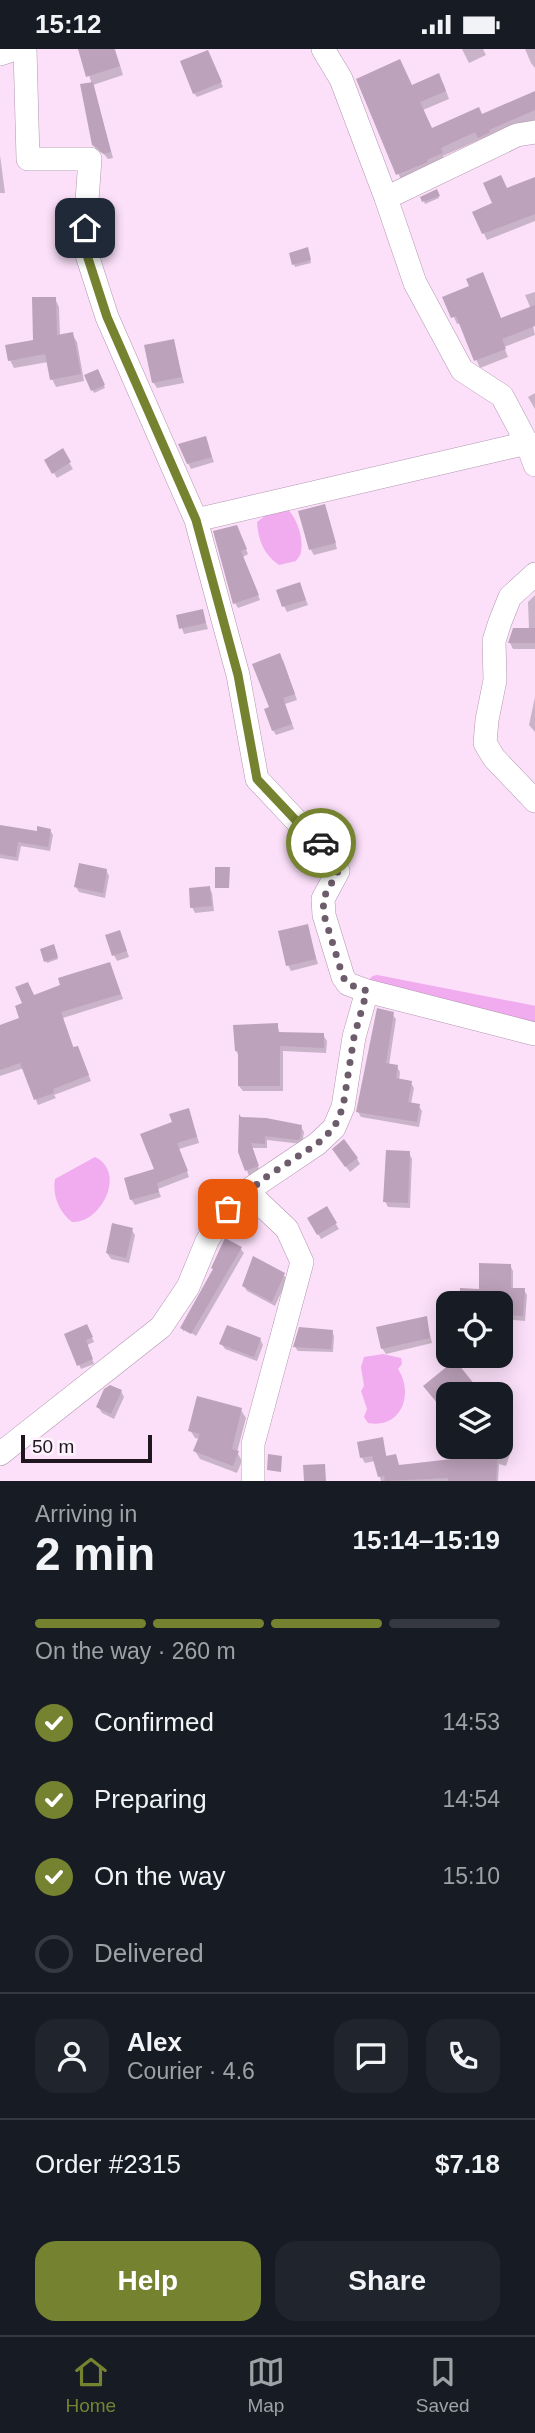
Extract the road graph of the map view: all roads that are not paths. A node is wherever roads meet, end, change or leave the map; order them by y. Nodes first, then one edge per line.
1 (15, 49) edge
2 (24, 49) edge
3 (323, 49) edge
4 (0, 54) edge
5 (535, 132) edge
6 (386, 198) junction
7 (527, 443) junction
8 (535, 465) edge
9 (196, 520) junction
10 (535, 574) edge
11 (535, 801) edge
12 (367, 991) junction
13 (535, 1034) edge
14 (247, 1191) junction
15 (0, 1454) edge
16 (253, 1481) edge

1 - 4 street
2 - 9 street
3 - 6 street
5 - 6 street
6 - 7 street
7 - 8 street
7 - 9 street
9 - 12 street
10 - 11 street
12 - 13 street
12 - 14 street
14 - 15 street
14 - 16 street

